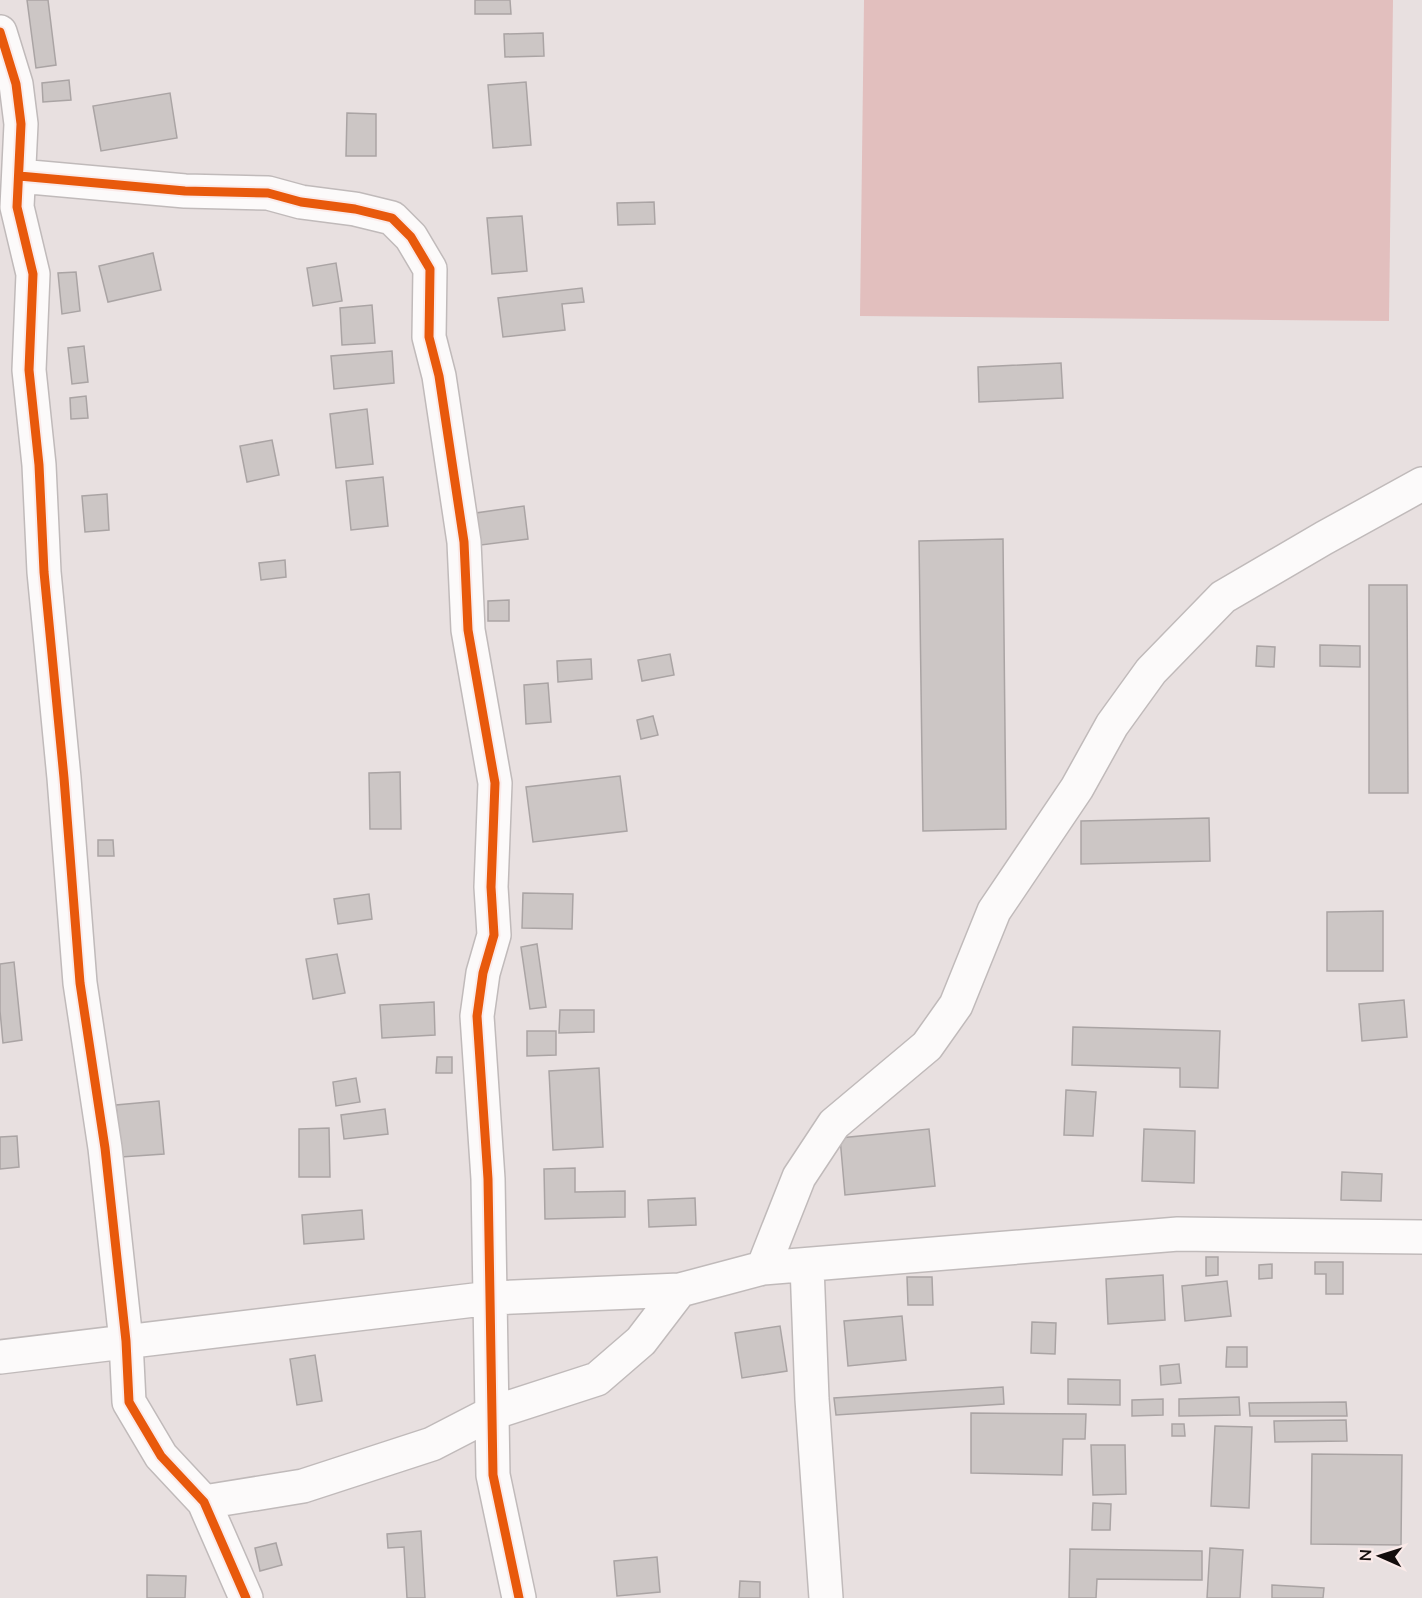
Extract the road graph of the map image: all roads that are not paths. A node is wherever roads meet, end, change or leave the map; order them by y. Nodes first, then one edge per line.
1 (0, 32) edge
2 (19, 176) junction
3 (1422, 484) edge
4 (1422, 1237) edge
5 (807, 1265) junction
6 (763, 1268) junction
7 (680, 1290) junction
8 (491, 1298) junction
9 (126, 1341) junction
10 (0, 1357) edge
11 (492, 1413) junction
12 (204, 1502) junction
13 (246, 1598) edge
14 (519, 1598) edge
15 (826, 1598) edge

1 - 2 street
2 - 8 street
2 - 9 street
3 - 6 street
4 - 5 street
5 - 6 street
5 - 15 street
6 - 7 street
7 - 8 street
7 - 11 street
8 - 9 street
8 - 11 street
9 - 10 street
9 - 12 street
11 - 12 street
11 - 14 street
12 - 13 street

